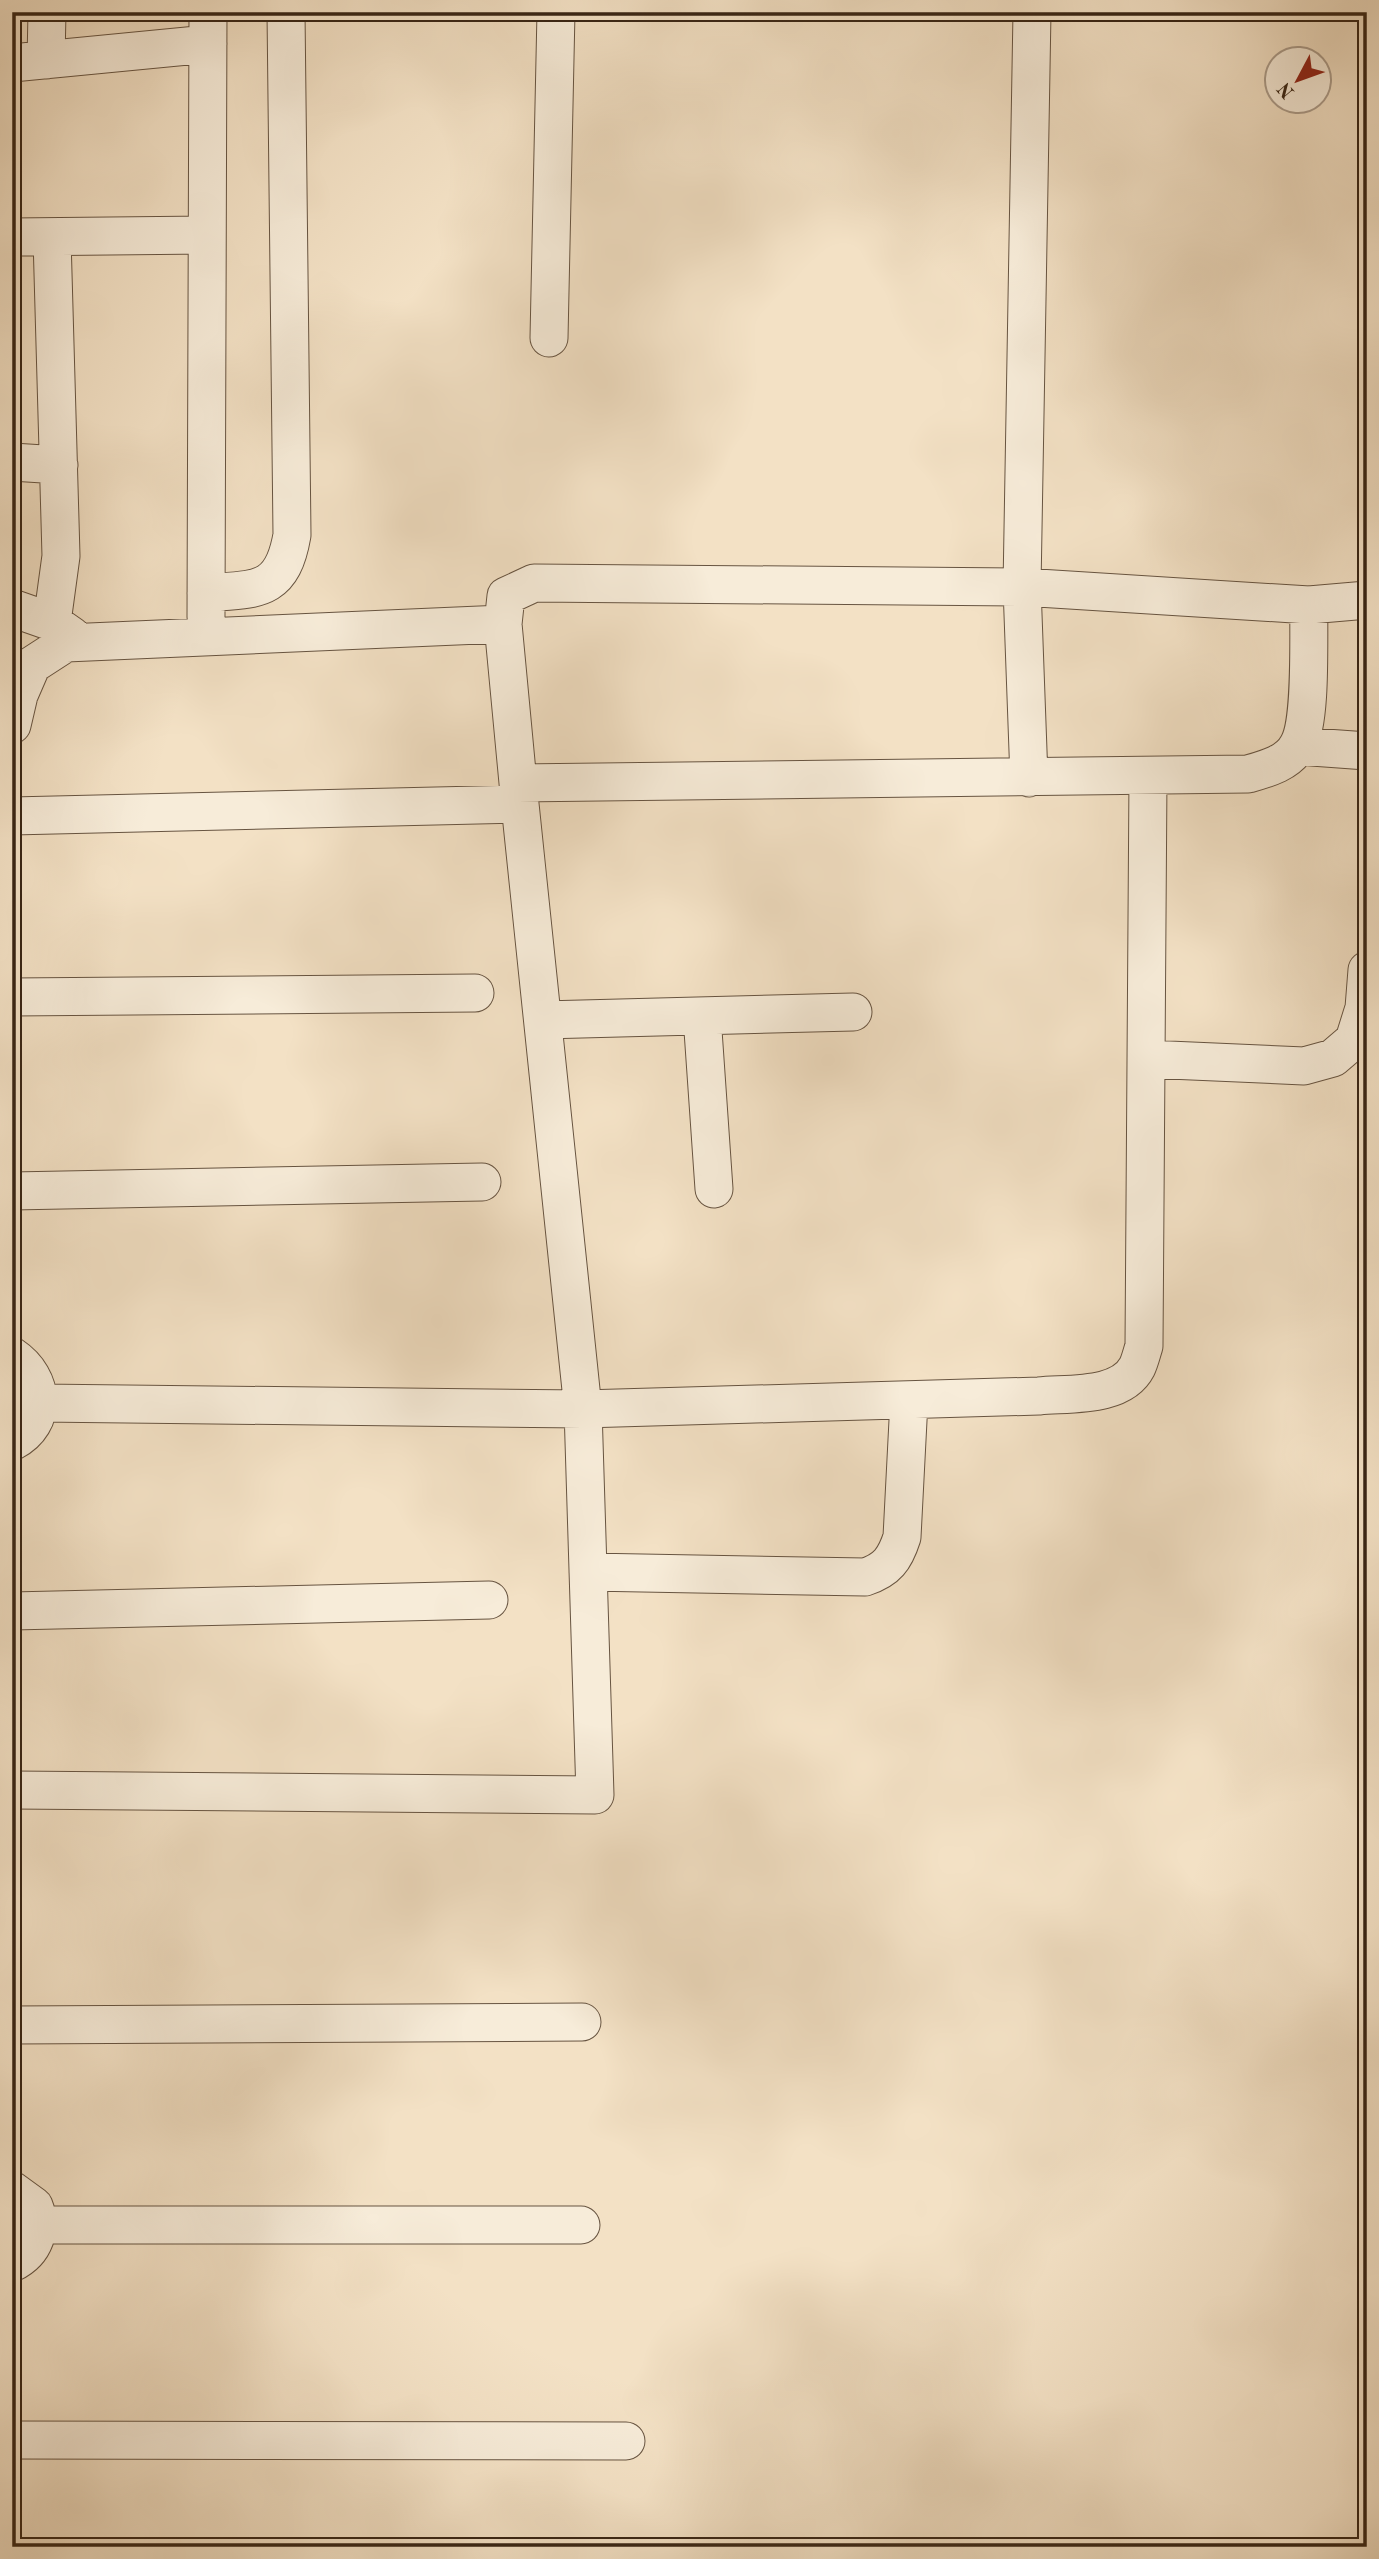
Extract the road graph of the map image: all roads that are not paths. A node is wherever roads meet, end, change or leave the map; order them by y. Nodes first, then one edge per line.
1 (47, 12) edge
2 (286, 12) edge
3 (556, 12) edge
4 (1032, 12) edge
5 (208, 28) edge
6 (29, 62) edge
7 (207, 235) junction
8 (12, 237) edge
9 (52, 238) junction
10 (549, 338) dead end
11 (12, 462) edge
12 (58, 465) junction
13 (1022, 587) junction
14 (206, 593) junction
15 (1367, 600) edge
16 (1309, 606) junction
17 (12, 608) edge
18 (503, 624) junction
19 (67, 632) junction
20 (206, 639) junction
21 (12, 725) edge
22 (1298, 746) junction
23 (1367, 751) edge
24 (1148, 777) junction
25 (1029, 778) junction
26 (519, 793) junction
27 (12, 816) edge
28 (1367, 970) edge
29 (475, 993) dead end
30 (12, 998) edge
31 (853, 1012) dead end
32 (702, 1016) junction
33 (543, 1020) junction
34 (1146, 1059) junction
35 (482, 1182) dead end
36 (714, 1189) dead end
37 (12, 1191) edge
38 (12, 1356) edge
39 (909, 1401) junction
40 (40, 1403) junction
41 (583, 1409) junction
42 (12, 1443) edge
43 (587, 1572) junction
44 (489, 1600) dead end
45 (12, 1611) edge
46 (12, 1790) edge
47 (582, 2022) dead end
48 (12, 2025) edge
49 (12, 2190) edge
50 (38, 2225) junction
51 (581, 2225) dead end
52 (12, 2263) edge
53 (12, 2440) edge
54 (626, 2441) dead end

1 - 6 street
2 - 14 street
3 - 10 street
4 - 13 street
5 - 6 street
5 - 7 street
7 - 9 street
7 - 14 street
8 - 9 street
9 - 12 street
11 - 12 street
12 - 19 street
13 - 16 street
13 - 18 street
13 - 25 street
14 - 20 street
15 - 16 street
16 - 22 street
17 - 19 street
18 - 20 street
18 - 26 street
19 - 20 street
19 - 21 street
22 - 23 street
22 - 24 street
24 - 25 street
24 - 34 street
25 - 26 street
26 - 27 street
26 - 33 street
28 - 34 street
29 - 30 street
31 - 32 street
32 - 33 street
32 - 36 street
33 - 41 street
34 - 39 street
35 - 37 street
38 - 40 street
39 - 41 street
39 - 43 street
40 - 41 street
40 - 42 street
41 - 43 street
43 - 46 street
44 - 45 street
47 - 48 street
49 - 50 street
50 - 51 street
50 - 52 street
53 - 54 street

